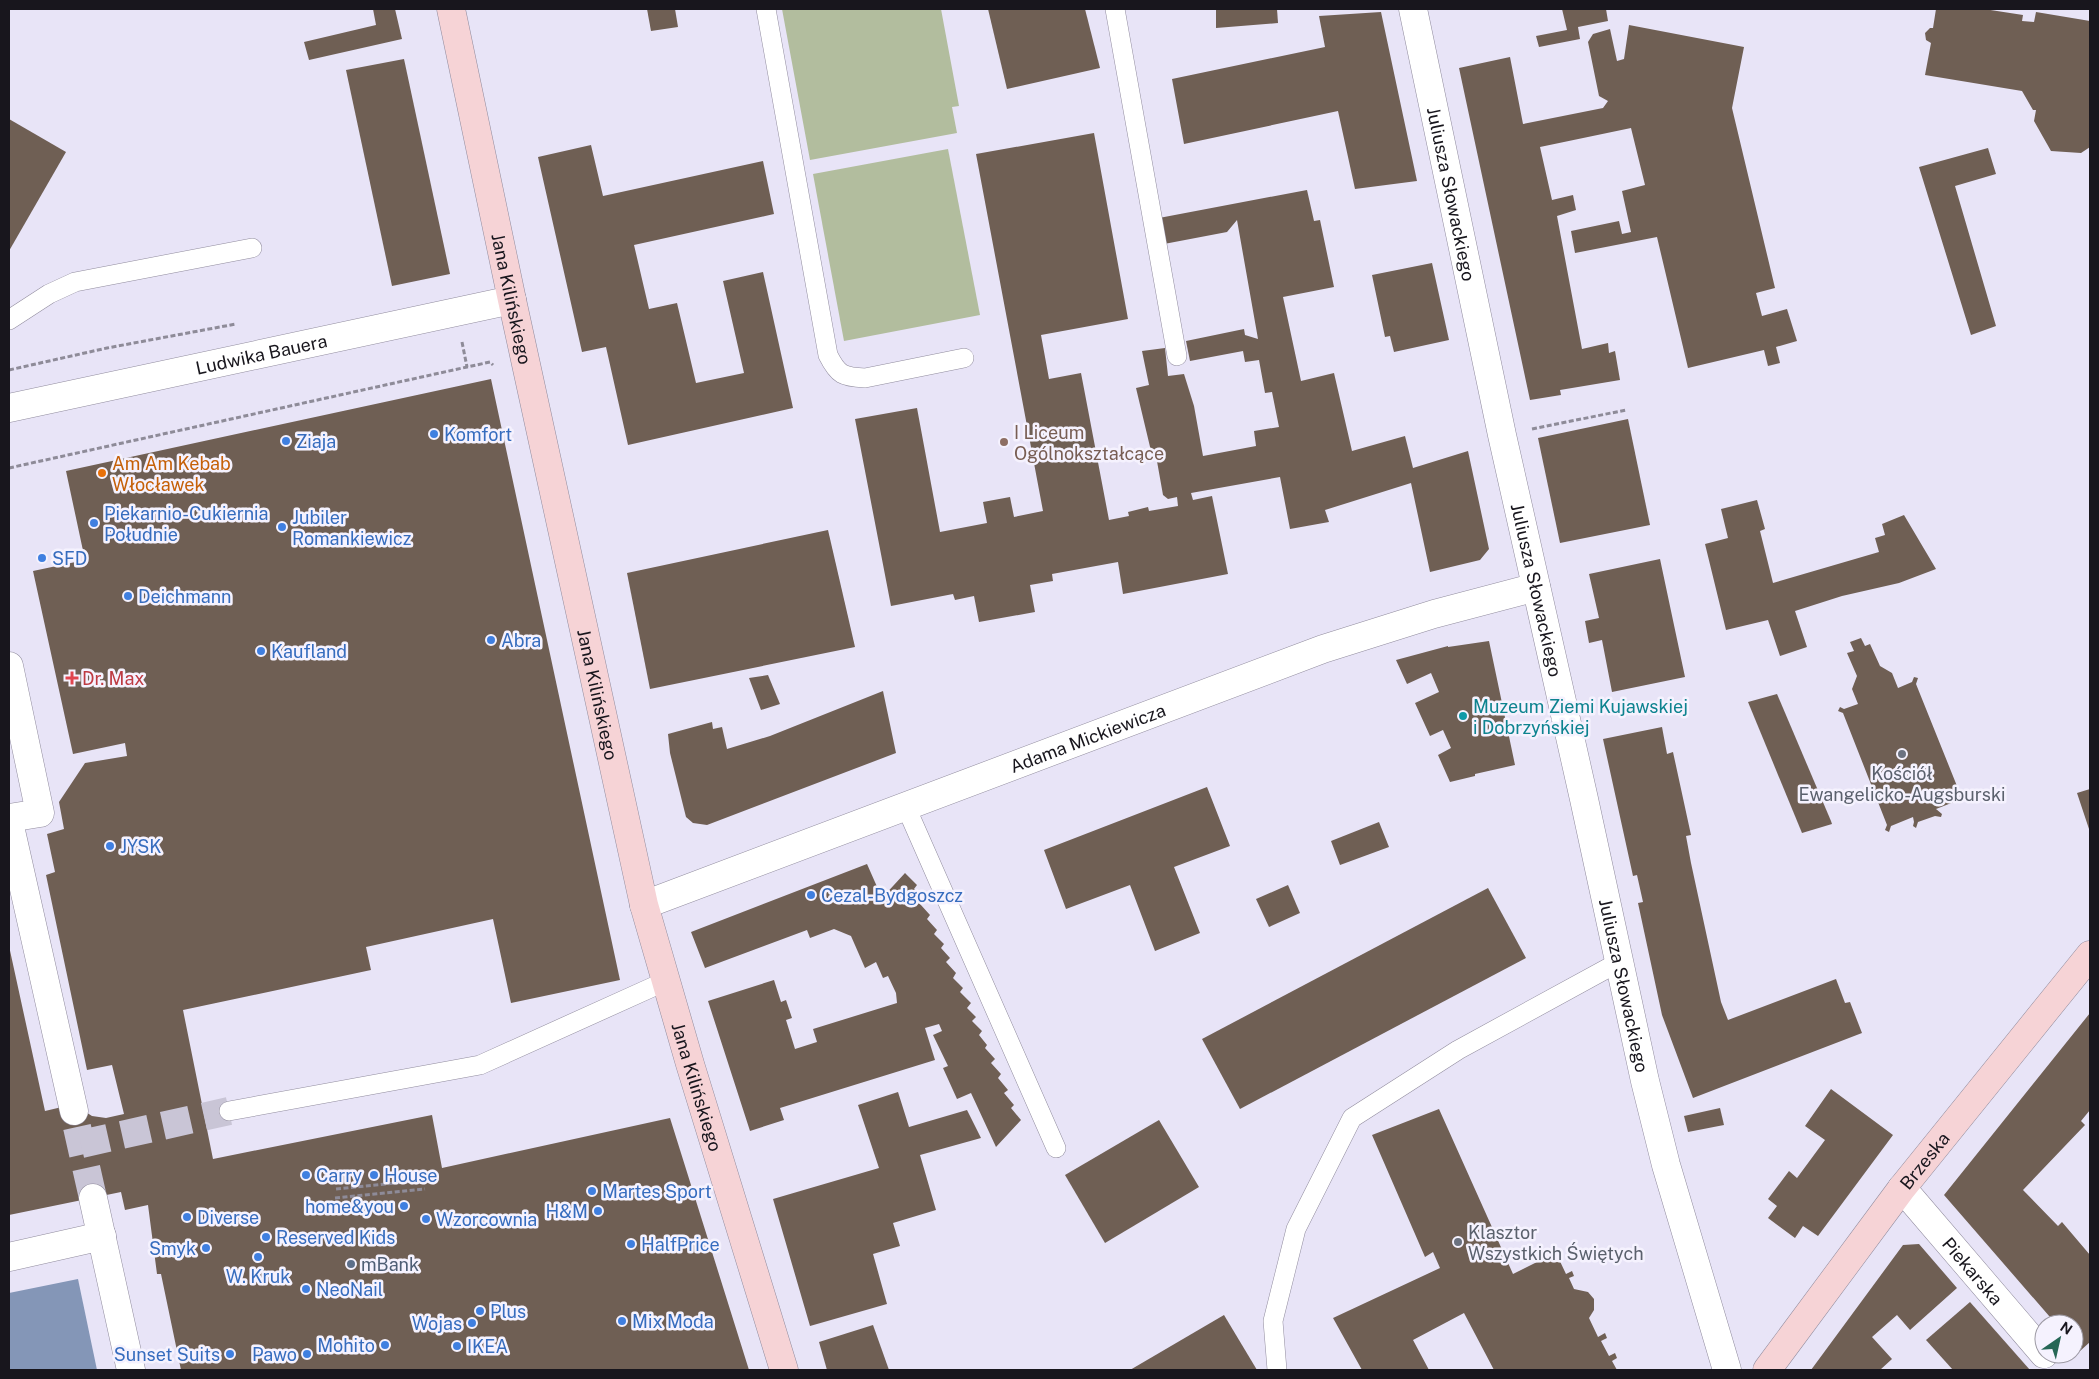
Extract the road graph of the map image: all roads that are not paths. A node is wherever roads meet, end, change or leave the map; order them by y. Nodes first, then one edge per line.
1 (452, 9) edge
2 (766, 9) edge
3 (1115, 9) edge
4 (1413, 9) edge
5 (252, 248) dead end
6 (512, 300) junction
7 (9, 320) edge
8 (1177, 356) dead end
9 (964, 358) dead end
10 (9, 408) edge
11 (1536, 587) junction
12 (9, 666) edge
13 (906, 806) junction
14 (9, 818) edge
15 (9, 822) edge
16 (644, 905) junction
17 (2090, 956) edge
18 (1619, 962) junction
19 (666, 981) junction
20 (74, 1111) tunnel mouth
21 (229, 1111) tunnel mouth
22 (1056, 1148) dead end
23 (1902, 1188) junction
24 (94, 1198) tunnel mouth
25 (102, 1236) junction
26 (9, 1257) edge
27 (2034, 1342) edge
28 (131, 1370) edge
29 (784, 1370) edge
30 (1277, 1370) edge
31 (1727, 1370) edge
32 (1768, 1370) edge

1 - 6 street, Jana Kilińskiego
2 - 9 lane
3 - 8 lane
4 - 11 street, Juliusza Słowackiego
5 - 7 lane
6 - 10 street, Ludwika Bauera
6 - 16 street, Jana Kilińskiego
11 - 13 street, Adama Mickiewicza
11 - 18 street, Juliusza Słowackiego
12 - 14 street
13 - 16 street, Adama Mickiewicza
13 - 22 lane
15 - 20 street
16 - 19 street, Jana Kilińskiego
17 - 23 street, Brzeska
18 - 30 lane
18 - 31 street, Juliusza Słowackiego
19 - 21 lane
19 - 29 street, Jana Kilińskiego
23 - 27 street, Piekarska
23 - 32 street, Brzeska
24 - 25 street
25 - 26 street
25 - 28 street

